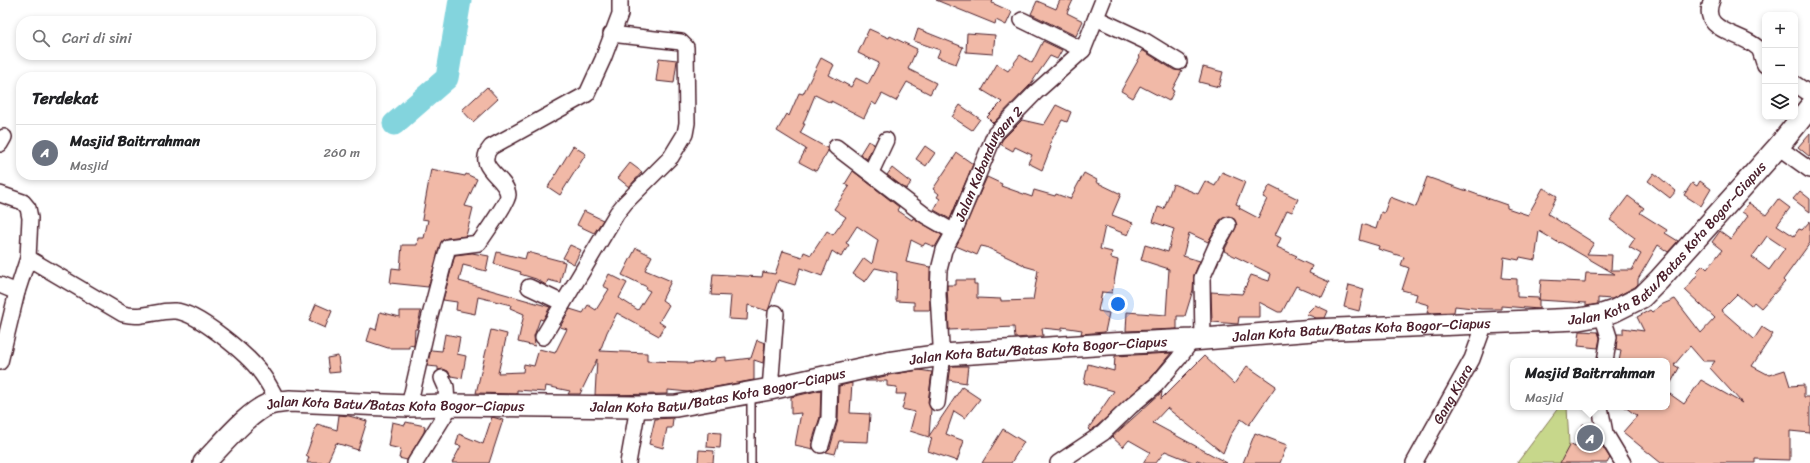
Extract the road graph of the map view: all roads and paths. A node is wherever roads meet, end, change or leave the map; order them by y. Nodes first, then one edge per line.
1 (620, 0) edge
2 (1103, 0) edge
3 (1712, 0) edge
4 (1096, 18) junction
5 (1022, 20) dead end
6 (611, 34) junction
7 (1083, 50) junction
8 (1762, 58) edge
9 (1179, 62) dead end
10 (1798, 86) edge
11 (1810, 94) edge
12 (1810, 108) edge
13 (886, 140) dead end
14 (836, 147) dead end
15 (1778, 147) junction
16 (1810, 170) edge
17 (871, 172) junction
18 (0, 194) edge
19 (1228, 225) dead end
20 (954, 232) junction
21 (28, 258) junction
22 (0, 285) edge
23 (529, 287) dead end
24 (17, 292) junction
25 (563, 303) junction
26 (776, 314) dead end
27 (1602, 315) junction
28 (1485, 323) junction
29 (543, 337) dead end
30 (1197, 340) junction
31 (942, 355) junction
32 (1606, 358) edge
33 (0, 362) edge
34 (830, 376) junction
35 (442, 378) dead end
36 (761, 391) junction
37 (278, 402) junction
38 (937, 403) dead end
39 (449, 405) junction
40 (409, 406) junction
41 (638, 407) junction
42 (1601, 410) edge
43 (821, 446) dead end
44 (204, 463) edge
45 (415, 463) edge
46 (628, 463) edge
47 (751, 463) edge
48 (1058, 463) edge
49 (1414, 463) edge
50 (1623, 463) edge

1 - 6 street
2 - 4 street, Jalan Kabandungan 2
3 - 8 street
4 - 7 street, Jalan Kabandungan 2
4 - 9 street
5 - 7 street
6 - 25 street
6 - 40 street
7 - 20 street, Jalan Kabandungan 2
10 - 11 street
12 - 15 main road, Jalan Kota Batu/Batas Kota Bogor–Ciapus
13 - 17 street
14 - 17 street
15 - 16 street
15 - 27 main road, Jalan Kota Batu/Batas Kota Bogor–Ciapus
17 - 20 street
18 - 21 street
19 - 30 street
20 - 31 street, Jalan Kabandungan 2
21 - 24 street
21 - 37 street
22 - 24 street
23 - 25 street
24 - 33 street
25 - 29 street
26 - 36 street
27 - 28 main road, Jalan Kota Batu/Batas Kota Bogor–Ciapus
27 - 32 street
28 - 30 main road, Jalan Kota Batu/Batas Kota Bogor–Ciapus
28 - 49 street, Gang Kiara
30 - 31 main road, Jalan Kota Batu/Batas Kota Bogor–Ciapus
30 - 48 street
31 - 34 main road, Jalan Kota Batu/Batas Kota Bogor–Ciapus
31 - 38 street, Jalan Kabandungan 2
34 - 36 main road, Jalan Kota Batu/Batas Kota Bogor–Ciapus
34 - 43 street
35 - 39 street
36 - 41 main road, Jalan Kota Batu/Batas Kota Bogor–Ciapus
36 - 47 lane
37 - 40 main road, Jalan Kota Batu/Batas Kota Bogor–Ciapus
37 - 44 main road, Jalan Kota Batu/Batas Kota Bogor–Ciapus
39 - 40 main road, Jalan Kota Batu/Batas Kota Bogor–Ciapus
39 - 41 main road, Jalan Kota Batu/Batas Kota Bogor–Ciapus
39 - 45 street
41 - 46 street
42 - 50 street

